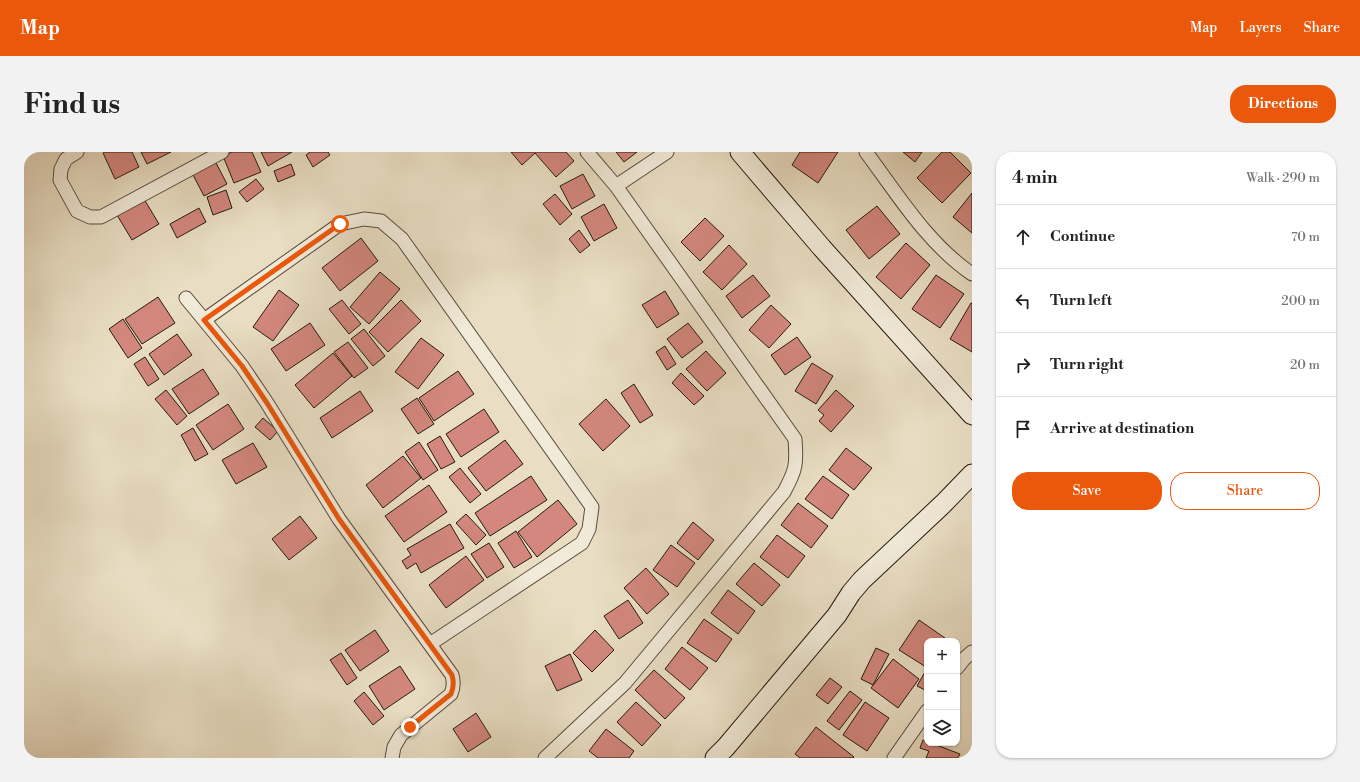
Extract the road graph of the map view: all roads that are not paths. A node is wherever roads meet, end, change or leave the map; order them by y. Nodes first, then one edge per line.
1 (77, 152) edge
2 (222, 152) edge
3 (587, 152) edge
4 (667, 152) edge
5 (740, 152) edge
6 (866, 152) edge
7 (616, 186) junction
8 (972, 274) edge
9 (186, 298) dead end
10 (204, 320) junction
11 (972, 415) edge
12 (972, 474) edge
13 (430, 644) junction
14 (972, 652) edge
15 (960, 664) edge
16 (924, 715) edge
17 (392, 758) edge
18 (546, 758) edge
19 (715, 758) edge
20 (894, 758) edge

1 - 2 street
3 - 7 street
4 - 7 street
5 - 11 street
6 - 8 street
7 - 18 street
9 - 10 street
10 - 13 street
10 - 13 street
12 - 19 street
13 - 17 street
14 - 15 street
16 - 20 street

